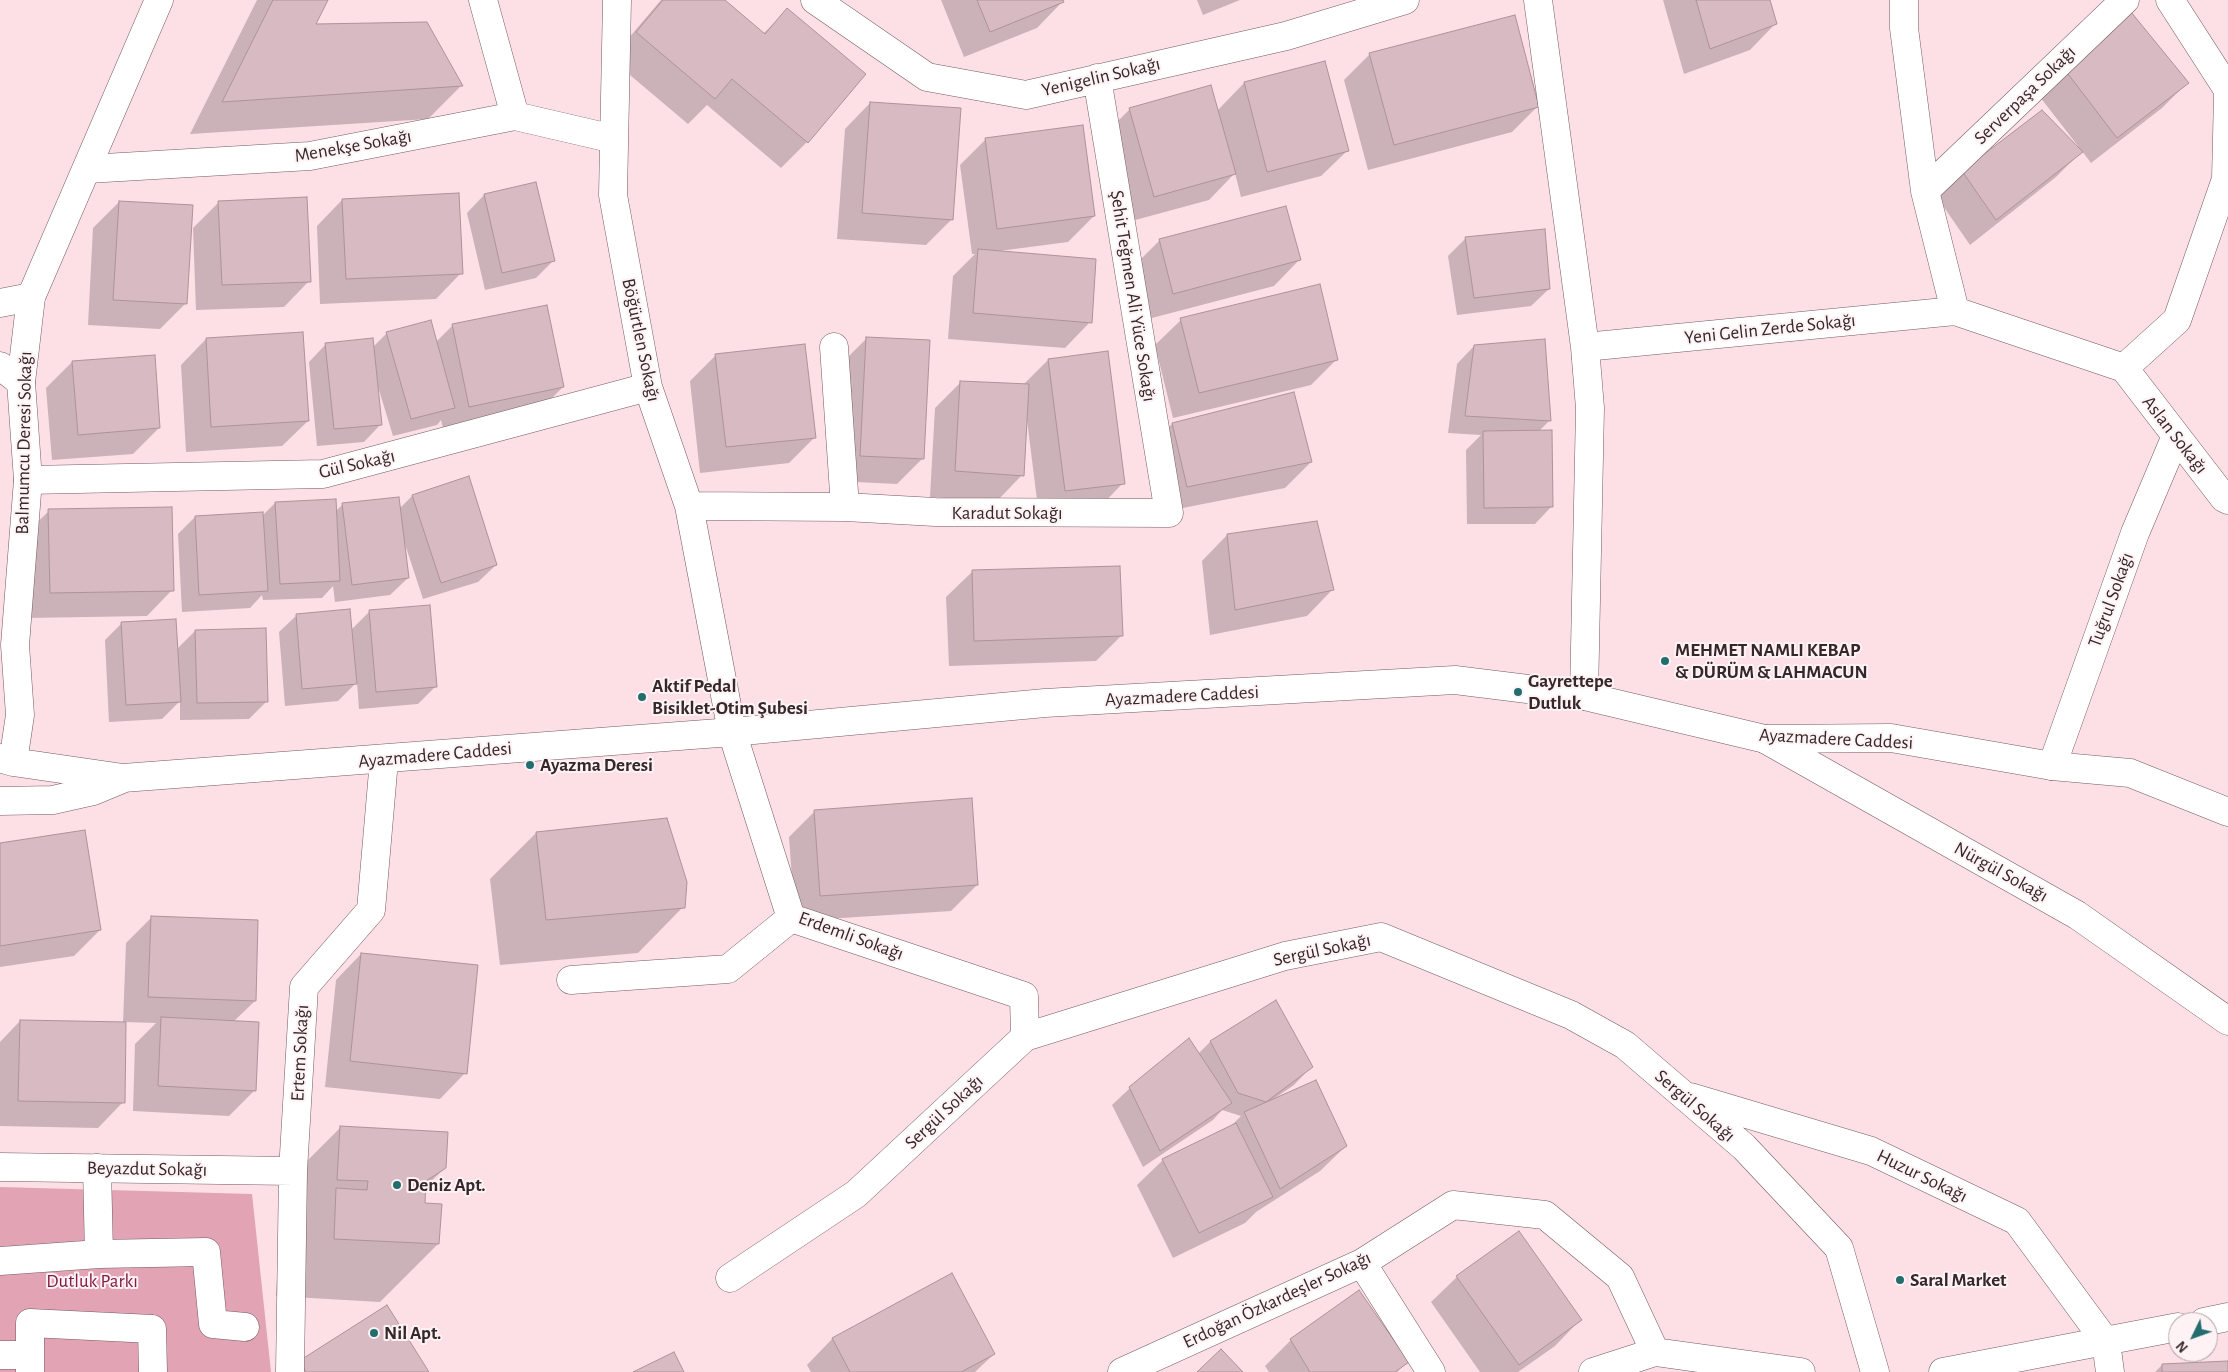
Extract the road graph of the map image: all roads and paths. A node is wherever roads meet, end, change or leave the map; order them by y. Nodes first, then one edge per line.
1 (159, 0) edge
2 (483, 0) edge
3 (617, 0) edge
4 (815, 0) edge
5 (1405, 0) edge
6 (1538, 0) edge
7 (1904, 0) edge
8 (2125, 0) edge
9 (2170, 0) edge
10 (1097, 78) junction
11 (2228, 90) edge
12 (2228, 94) edge
13 (515, 116) junction
14 (614, 139) junction
15 (88, 169) junction
16 (1925, 191) junction
17 (31, 297) junction
18 (0, 303) edge
19 (1955, 311) junction
20 (834, 347) dead end
21 (1585, 347) junction
22 (2124, 368) junction
23 (10, 374) edge
24 (648, 387) junction
25 (2176, 436) junction
26 (28, 480) junction
27 (2227, 497) edge
28 (689, 506) junction
29 (845, 507) junction
30 (1169, 513) joint
31 (15, 644) junction
32 (0, 686) edge
33 (1584, 696) junction
34 (732, 732) junction
35 (1765, 738) junction
36 (6, 760) edge
37 (384, 760) junction
38 (2052, 766) junction
39 (123, 778) junction
40 (0, 801) edge
41 (2228, 812) edge
42 (791, 918) junction
43 (571, 980) dead end
44 (2228, 1021) edge
45 (1025, 1037) junction
46 (1681, 1094) junction
47 (0, 1167) edge
48 (97, 1168) junction
49 (293, 1171) junction
50 (99, 1254) junction
51 (0, 1261) edge
52 (1362, 1263) junction
53 (730, 1278) dead end
54 (245, 1327) dead end
55 (2168, 1329) edge
56 (2106, 1342) junction
57 (1655, 1352) junction
58 (0, 1355) edge
59 (30, 1363) edge
60 (153, 1372) edge
61 (290, 1372) edge
62 (1122, 1372) edge
63 (1431, 1372) edge
64 (1593, 1372) edge
65 (1802, 1372) edge
66 (1875, 1372) edge
67 (1943, 1372) edge
68 (2110, 1372) edge

1 - 15 street, Balmumcu Deresi Sokağı
2 - 13 street
3 - 14 street, Böğürtlen Sokağı
4 - 10 street, Yenigelin Sokağı
5 - 10 street, Yenigelin Sokağı
6 - 21 street
7 - 16 street
8 - 16 street, Serverpaşa Sokağı
9 - 11 street
10 - 30 street, Şehit Teğmen Ali Yüce Sokağı
12 - 22 street
13 - 14 street, Menekşe Sokağı
13 - 15 street, Menekşe Sokağı
14 - 24 street, Böğürtlen Sokağı
15 - 17 street, Balmumcu Deresi Sokağı
16 - 19 street
17 - 18 street
17 - 23 street, Balmumcu Deresi Sokağı
19 - 21 street, Yeni Gelin Zerde Sokağı
19 - 22 street, Yeni Gelin Zerde Sokağı
20 - 29 street
21 - 33 street
22 - 25 street, Aslan Sokağı
23 - 26 street, Balmumcu Deresi Sokağı
24 - 26 street, Gül Sokağı
24 - 28 street, Böğürtlen Sokağı
25 - 27 street, Aslan Sokağı
25 - 38 street, Tuğrul Sokağı
26 - 31 street, Balmumcu Deresi Sokağı
28 - 29 street, Karadut Sokağı
28 - 34 street, Böğürtlen Sokağı
29 - 30 street, Karadut Sokağı
31 - 32 street
31 - 36 street, Balmumcu Deresi Sokağı
33 - 34 street, Ayazmadere Caddesi
33 - 35 street, Ayazmadere Caddesi
34 - 37 street, Ayazmadere Caddesi
34 - 42 street, Erdemli Sokağı
35 - 38 street, Ayazmadere Caddesi
35 - 44 street, Nürgül Sokağı
36 - 39 street, Ayazmadere Caddesi
37 - 39 street, Ayazmadere Caddesi
37 - 49 street, Ertem Sokağı
38 - 41 street, Ayazmadere Caddesi
39 - 40 street, Ayazmadere Caddesi
42 - 43 street
42 - 45 street, Erdemli Sokağı
45 - 46 street, Sergül Sokağı
45 - 53 street, Sergül Sokağı
46 - 56 street, Huzur Sokağı
46 - 66 street, Sergül Sokağı
47 - 48 street, Beyazdut Sokağı
48 - 49 street, Beyazdut Sokağı
48 - 50 street
49 - 61 street, Ertem Sokağı
50 - 51 street
50 - 54 street
52 - 57 street, Erdoğan Özkardeşler Sokağı
52 - 62 street, Erdoğan Özkardeşler Sokağı
52 - 63 street
55 - 56 street
56 - 67 street
56 - 68 street
57 - 64 street
57 - 65 street
58 - 59 street
59 - 60 street

